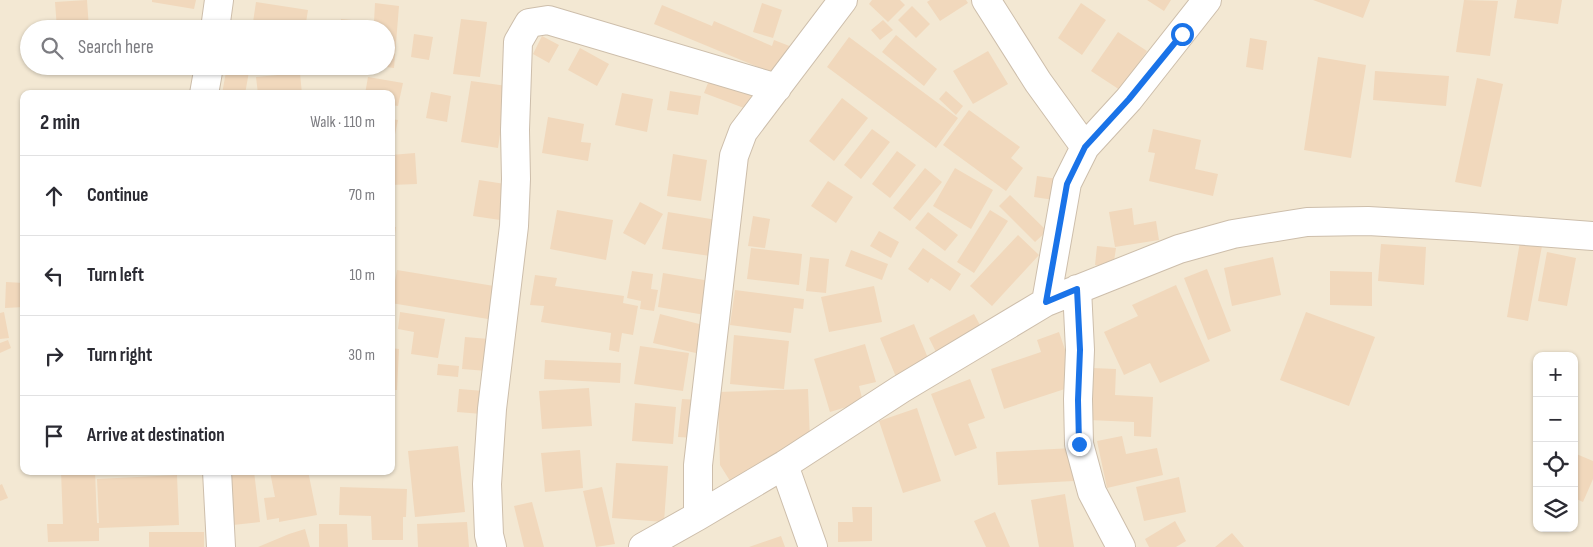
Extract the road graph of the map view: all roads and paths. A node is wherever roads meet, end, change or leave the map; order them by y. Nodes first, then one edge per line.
1 (219, 0) edge
2 (843, 0) edge
3 (986, 0) edge
4 (1207, 0) edge
5 (216, 20) edge
6 (207, 75) edge
7 (777, 88) junction
8 (205, 90) edge
9 (1085, 147) junction
10 (1593, 236) edge
11 (1077, 289) junction
12 (1046, 302) junction
13 (784, 465) junction
14 (217, 475) edge
15 (698, 516) junction
16 (221, 547) edge
17 (492, 547) edge
18 (643, 547) edge
19 (813, 547) edge
20 (1121, 547) edge

1 - 5 street
2 - 7 street
3 - 9 street
4 - 9 street
6 - 8 street
7 - 15 street
7 - 17 street
9 - 12 street
10 - 11 street
11 - 12 street
11 - 20 street
12 - 13 street
13 - 15 street
13 - 19 street
14 - 16 street
15 - 18 street

